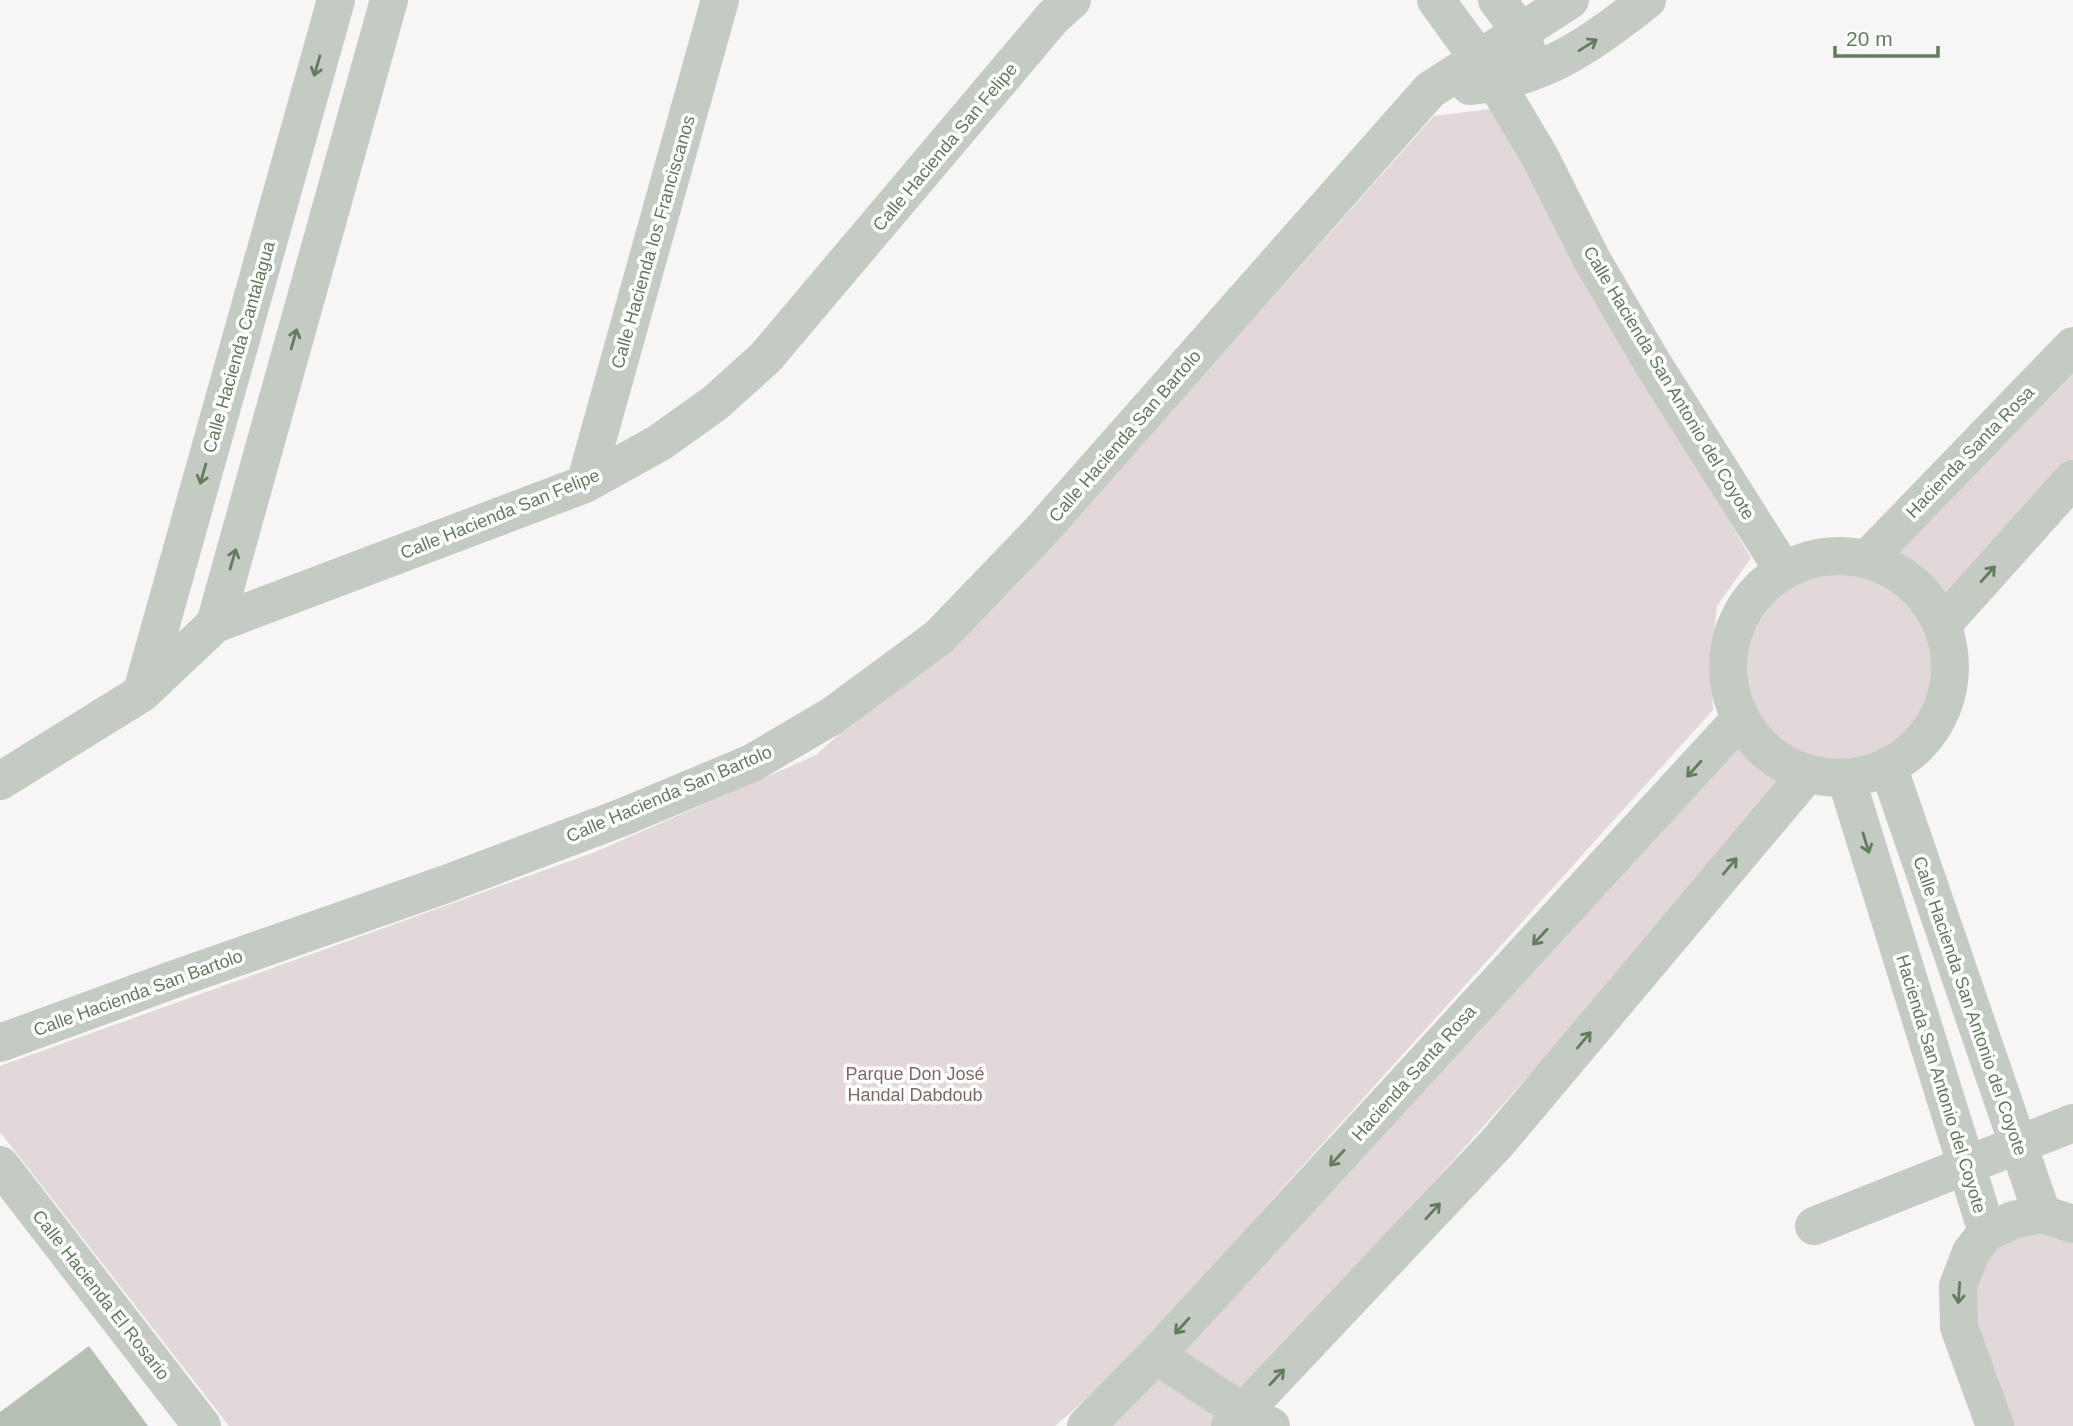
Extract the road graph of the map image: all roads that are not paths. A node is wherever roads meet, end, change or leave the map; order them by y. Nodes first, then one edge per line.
1 (335, 0) edge
2 (389, 0) edge
3 (720, 0) edge
4 (1436, 0) edge
5 (1497, 0) edge
6 (1570, 0) edge
7 (1647, 0) edge
8 (1057, 6) edge
9 (1520, 31) junction
10 (1487, 71) junction
11 (1533, 72) junction
12 (1540, 157) junction
13 (2073, 346) edge
14 (2073, 479) edge
15 (585, 484) junction
16 (1867, 559) junction
17 (1783, 570) junction
18 (215, 624) junction
19 (1942, 625) junction
20 (142, 693) junction
21 (1740, 719) junction
22 (1888, 766) junction
23 (1808, 773) junction
24 (1846, 778) junction
25 (0, 781) edge
26 (0, 1043) edge
27 (2073, 1123) edge
28 (2017, 1144) junction
29 (1966, 1164) junction
30 (0, 1165) edge
31 (2057, 1219) edge
32 (1814, 1226) dead end
33 (1987, 1232) junction
34 (1156, 1355) junction
35 (1248, 1422) edge
36 (202, 1426) edge
37 (1086, 1426) edge
38 (1995, 1426) edge

1 -> 20 street, Calle Hacienda Cantalagua
18 -> 2 street
3 - 15 street, Calle Hacienda los Franciscanos
4 - 10 street, Calle Hacienda San Antonio del Coyote
5 - 9 street
6 - 9 street
11 -> 7 street
8 - 15 street, Calle Hacienda San Felipe
9 - 10 street
9 - 11 street
10 - 11 street
10 - 12 street, Calle Hacienda San Antonio del Coyote
10 - 26 street, Calle Hacienda San Bartolo
11 - 12 street
12 - 17 street, Calle Hacienda San Antonio del Coyote
13 - 16 street, Hacienda Santa Rosa
19 -> 14 street
15 - 18 street, Calle Hacienda San Felipe
16 - 17 street
16 - 19 street
17 - 21 street
18 - 20 street, Calle Hacienda San Felipe
19 - 22 street
20 - 25 street, Calle Hacienda San Felipe
21 - 23 street
21 -> 34 street, Hacienda Santa Rosa
22 - 24 street
22 - 28 street, Calle Hacienda San Antonio del Coyote
23 - 24 street
35 -> 23 street
24 -> 29 street, Hacienda San Antonio del Coyote
27 - 28 street
28 - 29 street
28 - 31 street, Calle Hacienda San Antonio del Coyote
29 - 32 street
29 - 33 street, Hacienda San Antonio del Coyote
30 - 36 street, Calle Hacienda El Rosario
31 - 33 street
33 -> 38 street, Hacienda San Antonio del Coyote
34 - 35 street
34 - 37 street, Hacienda Santa Rosa

